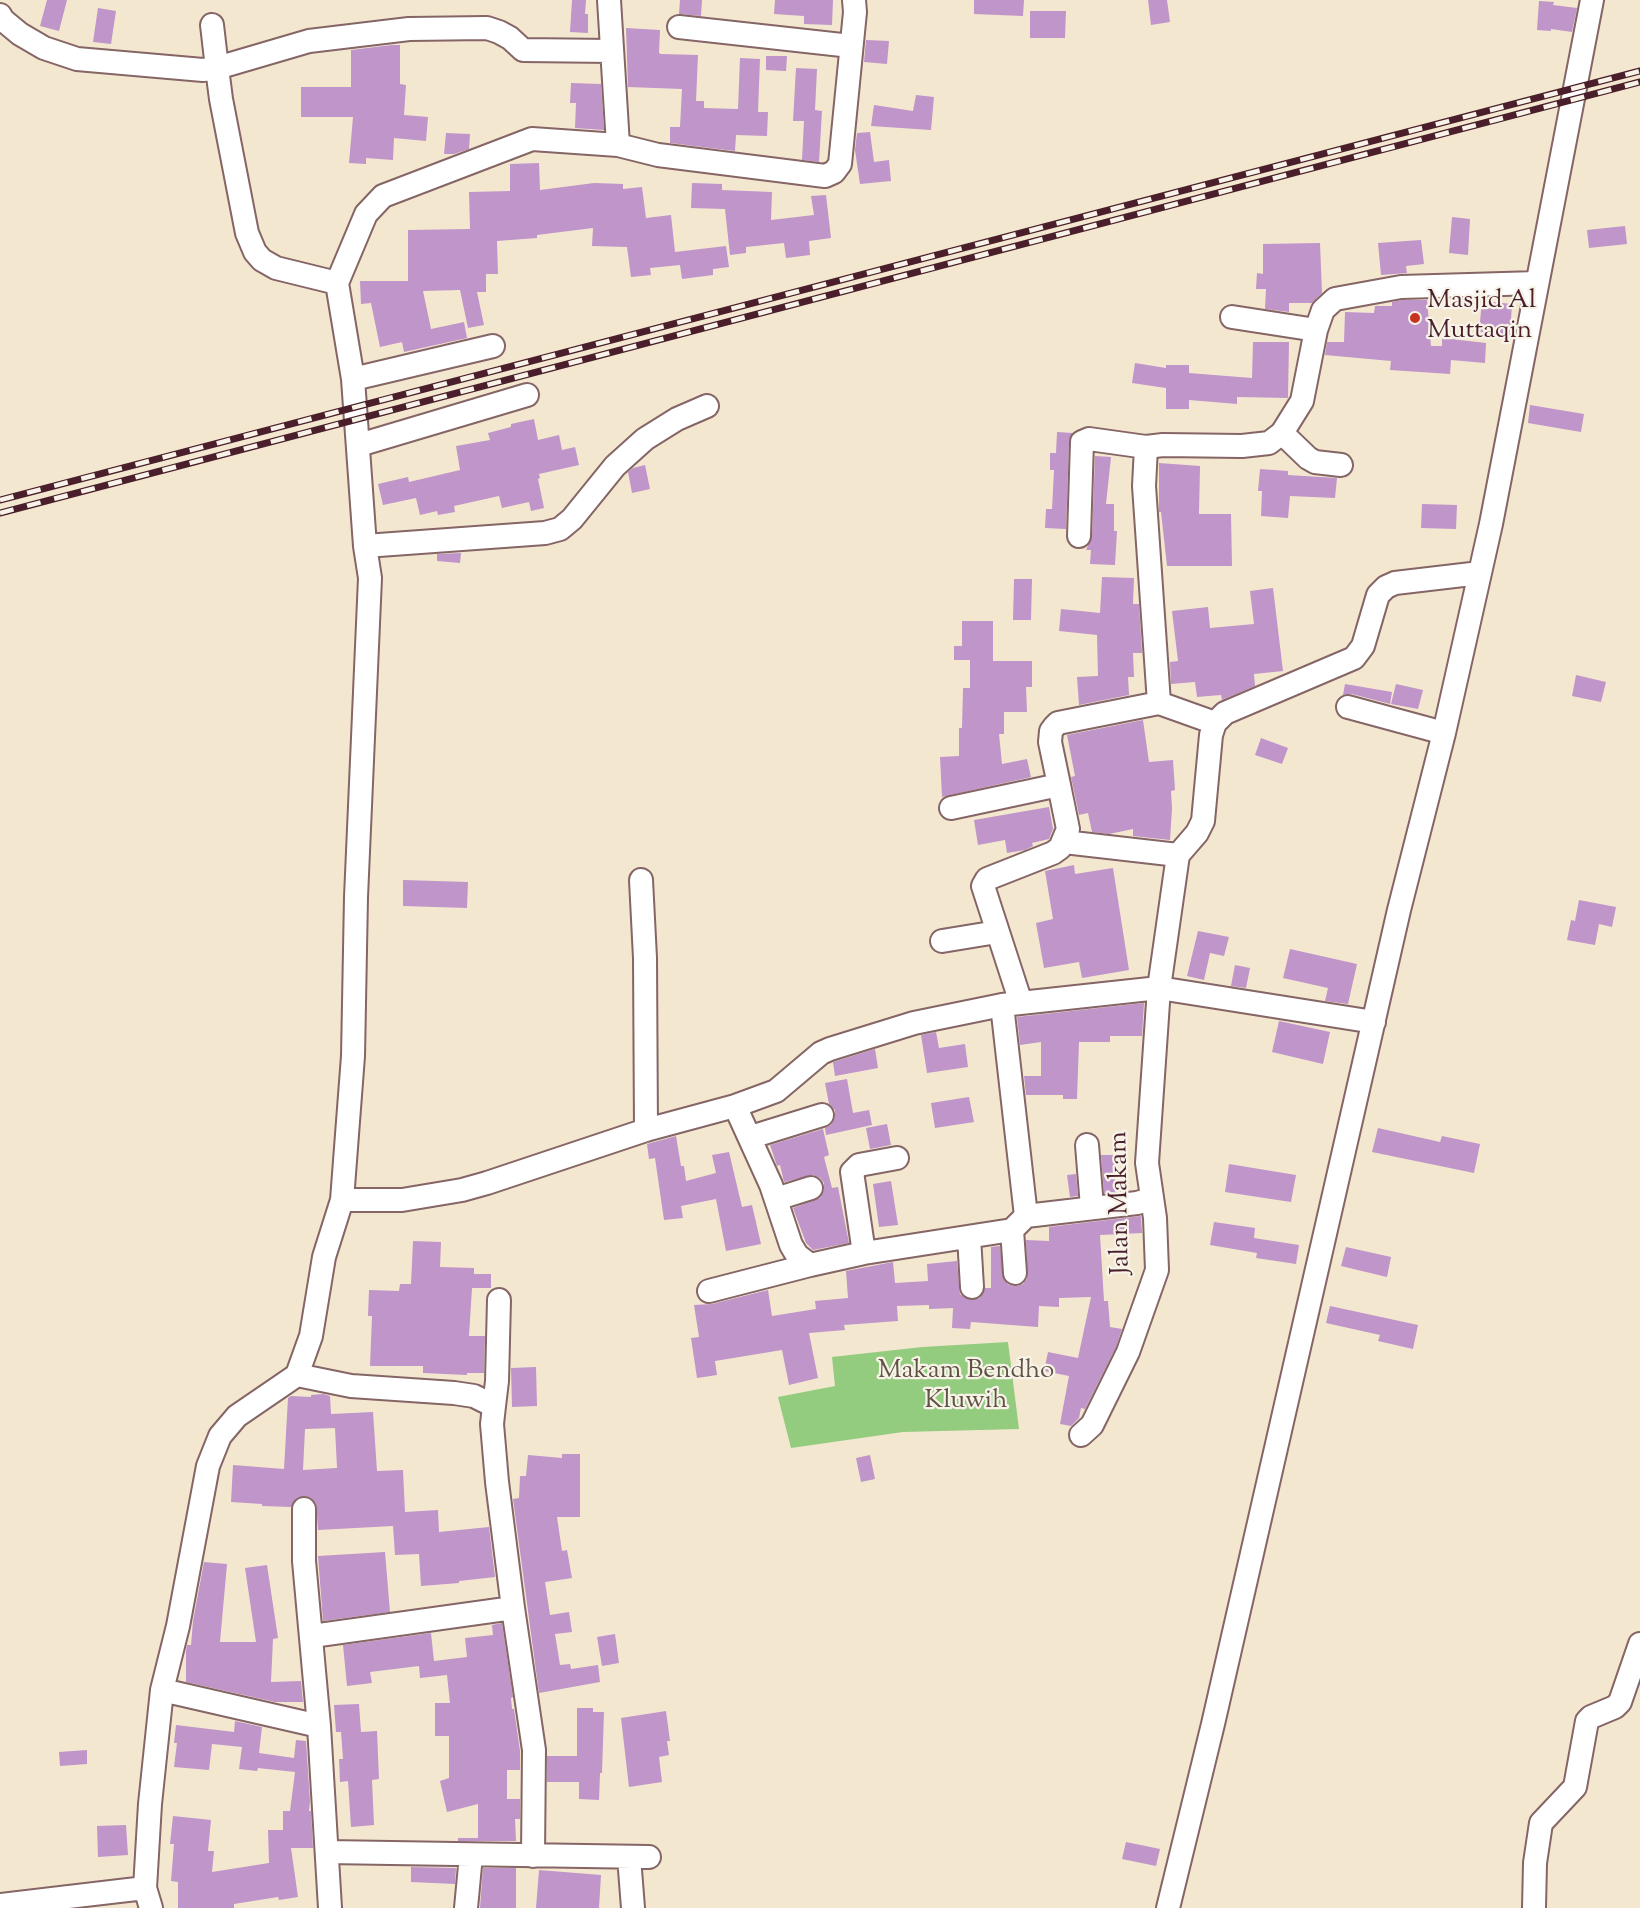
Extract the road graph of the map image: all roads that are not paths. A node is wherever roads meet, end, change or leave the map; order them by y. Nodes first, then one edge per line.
1 (609, 0) edge
2 (854, 0) edge
3 (1592, 0) edge
4 (8, 23) edge
5 (212, 26) dead end
6 (679, 27) dead end
7 (851, 46) junction
8 (612, 51) junction
9 (217, 68) junction
10 (618, 145) junction
11 (337, 283) junction
12 (1537, 283) junction
13 (1232, 317) dead end
14 (1316, 330) junction
15 (493, 346) dead end
16 (353, 379) junction
17 (527, 395) dead end
18 (707, 406) dead end
19 (1282, 433) junction
20 (359, 445) junction
21 (1146, 447) junction
22 (1341, 465) dead end
23 (1079, 536) dead end
24 (365, 546) junction
25 (1480, 573) junction
26 (1159, 704) junction
27 (1348, 707) dead end
28 (1215, 723) junction
29 (1444, 733) junction
30 (1059, 784) junction
31 (951, 808) dead end
32 (1064, 842) junction
33 (1178, 855) junction
34 (641, 880) dead end
35 (997, 932) junction
36 (942, 941) dead end
37 (1159, 988) junction
38 (1011, 1004) junction
39 (1374, 1022) junction
40 (735, 1106) junction
41 (822, 1115) dead end
42 (646, 1130) junction
43 (751, 1137) junction
44 (1087, 1145) dead end
45 (897, 1158) dead end
46 (811, 1188) dead end
47 (776, 1199) junction
48 (1152, 1199) junction
49 (342, 1200) junction
50 (1092, 1207) junction
51 (1019, 1223) junction
52 (969, 1237) junction
53 (864, 1253) junction
54 (810, 1265) junction
55 (1015, 1273) dead end
56 (972, 1287) dead end
57 (709, 1291) dead end
58 (499, 1300) dead end
59 (297, 1375) junction
60 (494, 1406) junction
61 (1081, 1435) dead end
62 (304, 1509) dead end
63 (513, 1608) junction
64 (312, 1636) junction
65 (1640, 1644) edge
66 (162, 1690) junction
67 (319, 1726) junction
68 (327, 1852) junction
69 (471, 1855) junction
70 (533, 1856) junction
71 (148, 1898) edge
72 (0, 1905) edge
73 (330, 1908) edge
74 (466, 1908) edge
75 (633, 1908) edge
76 (1168, 1908) edge
77 (1534, 1908) edge

1 - 8 street
2 - 7 street
3 - 12 street
4 - 9 street
5 - 9 street
6 - 7 street
7 - 10 street
8 - 9 street
8 - 10 street
9 - 11 street
10 - 11 street
11 - 16 street
12 - 14 street
12 - 25 street
13 - 14 street
14 - 19 street
15 - 16 street
16 - 20 street
17 - 20 street
18 - 24 street
19 - 21 street
19 - 22 street
20 - 24 street
21 - 23 street
21 - 26 street
24 - 49 street
25 - 28 street
25 - 29 street
26 - 28 street
26 - 30 street
27 - 29 street
28 - 33 street
29 - 39 street
30 - 31 street
30 - 32 street
32 - 33 street
32 - 35 street
33 - 37 street, Jalan Makam
34 - 42 street
35 - 36 street
35 - 38 street
37 - 38 street
37 - 39 street
37 - 48 street, Jalan Makam
38 - 40 street
38 - 51 street
39 - 76 street
40 - 42 street
40 - 43 street
41 - 43 street
42 - 49 street
43 - 47 street
44 - 50 street
45 - 53 street
46 - 47 street
47 - 54 street
48 - 50 street
48 - 61 street, Jalan Makam
49 - 59 street
50 - 51 street
51 - 52 street
51 - 55 street
52 - 53 street
52 - 56 street
53 - 54 street
54 - 57 street
58 - 60 street
59 - 60 street
59 - 66 street
60 - 63 street
62 - 64 street
63 - 64 street
63 - 70 street
64 - 67 street
65 - 77 street
66 - 67 street
66 - 71 street
67 - 68 street
68 - 69 street
68 - 73 street
69 - 70 street
69 - 74 street
70 - 75 street
71 - 72 street

